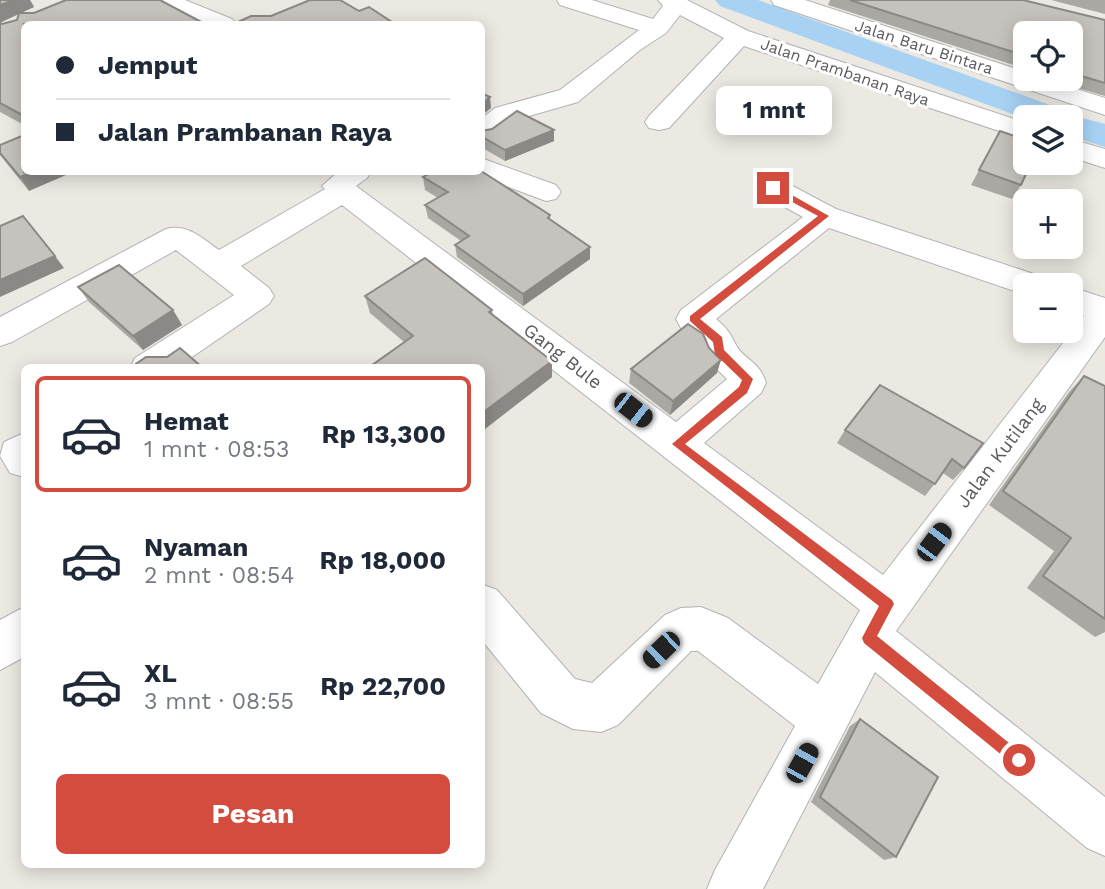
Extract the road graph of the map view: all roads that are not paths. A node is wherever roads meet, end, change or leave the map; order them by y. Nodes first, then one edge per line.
1 (165, 0) edge
2 (568, 0) edge
3 (782, 0) edge
4 (672, 2) edge
5 (217, 21) edge
6 (658, 28) junction
7 (739, 36) junction
8 (1105, 107) edge
9 (659, 122) dead end
10 (1013, 128) edge
11 (485, 129) edge
12 (1083, 152) edge
13 (1105, 159) edge
14 (485, 169) edge
15 (346, 183) edge
16 (773, 188) dead end
17 (545, 192) dead end
18 (825, 216) junction
19 (218, 265) junction
20 (1013, 279) edge
21 (1083, 303) edge
22 (1105, 311) edge
23 (0, 333) edge
24 (154, 364) edge
25 (677, 444) junction
26 (485, 610) edge
27 (878, 621) junction
28 (21, 631) edge
29 (0, 648) edge
30 (826, 719) junction
31 (1105, 830) edge
32 (744, 884) edge

1 - 5 street
2 - 6 street
3 - 8 street, Jalan Baru Bintara
4 - 6 street
4 - 7 street, Jalan Prambanan Raya
6 - 11 street
7 - 9 street
7 - 10 street, Jalan Prambanan Raya
12 - 13 street
14 - 17 street
15 - 19 street
15 - 25 street, Gang Bule
16 - 18 street
18 - 20 street
18 - 25 street
19 - 23 street
19 - 24 street
21 - 22 street
22 - 27 street, Jalan Kutilang
25 - 27 street, Gang Bule
26 - 30 street
27 - 30 street, Jalan Kutilang
27 - 31 street, Gang Bule
28 - 29 street
30 - 32 street, Jalan Kutilang

